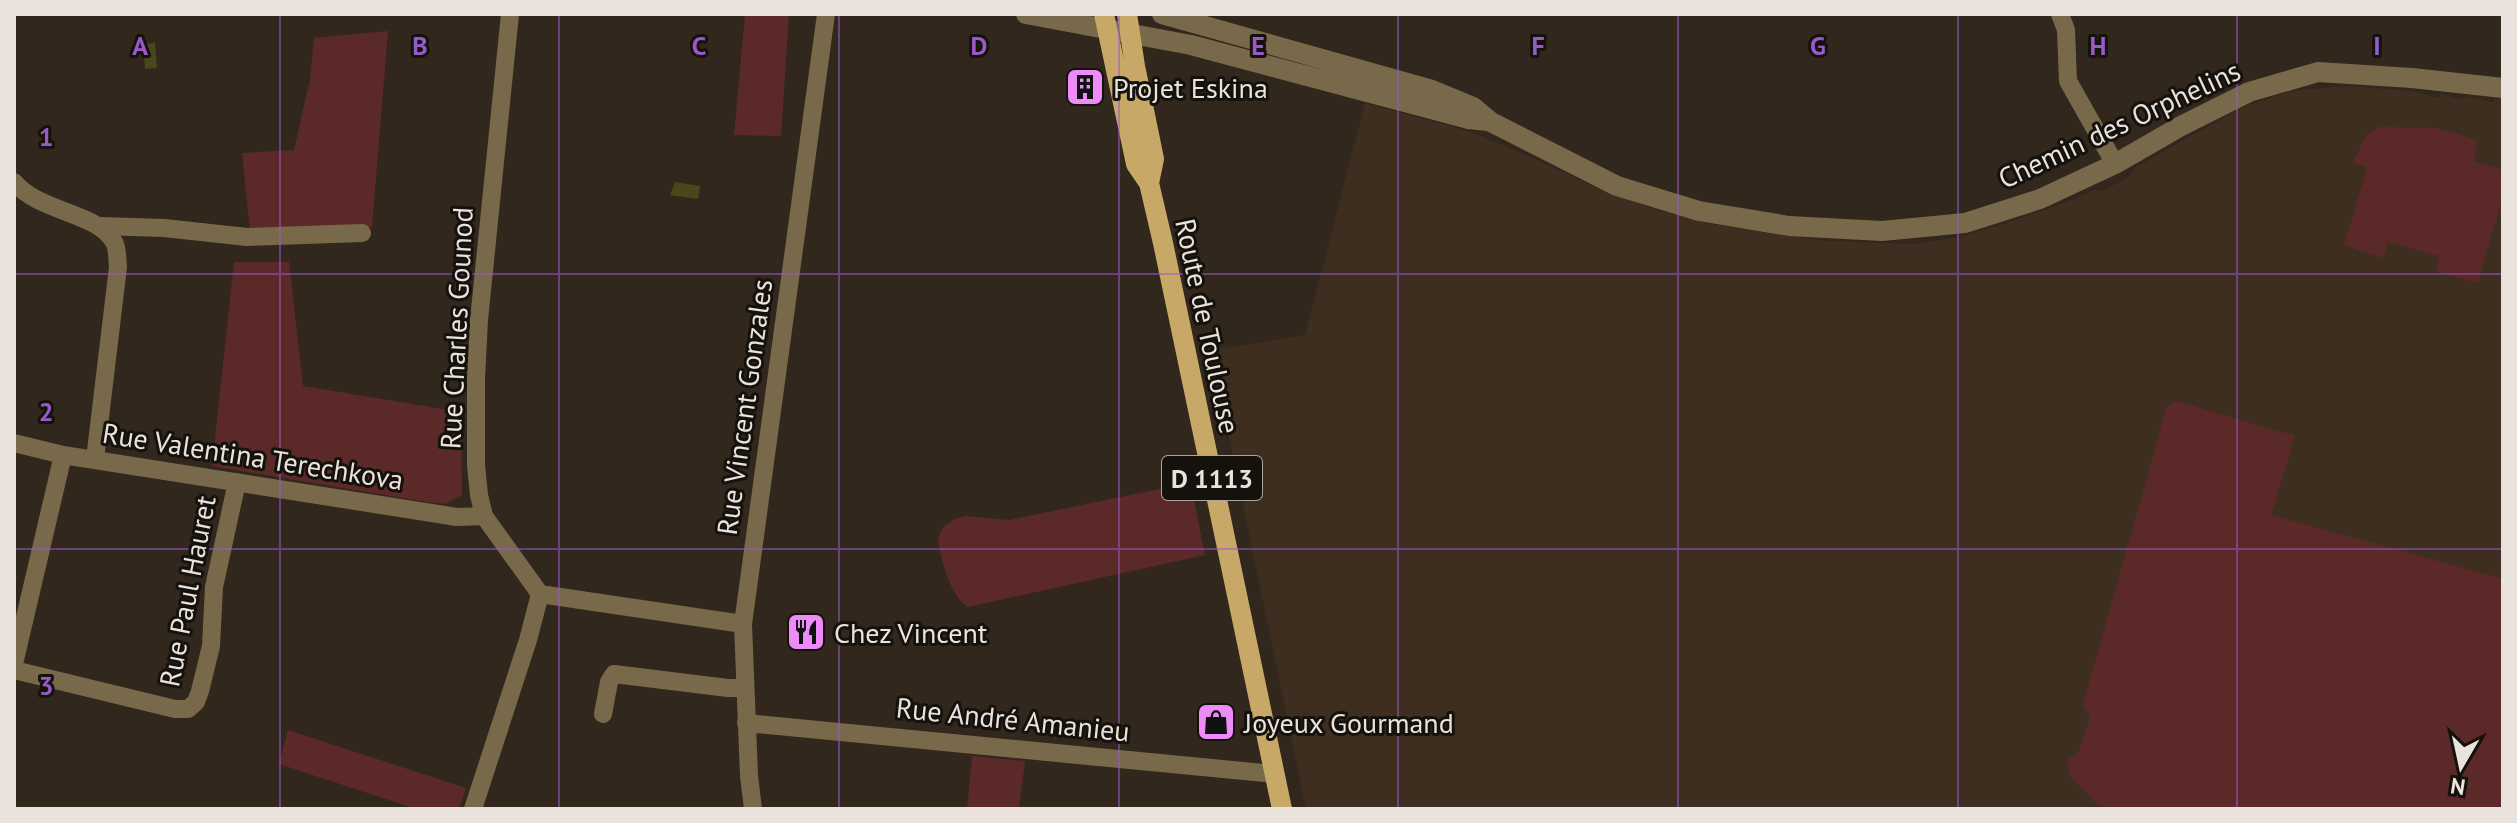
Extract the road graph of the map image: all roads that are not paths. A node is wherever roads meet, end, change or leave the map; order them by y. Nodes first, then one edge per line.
1 (510, 14) edge
2 (826, 14) edge
3 (1026, 14) edge
4 (1162, 14) edge
5 (2060, 14) edge
6 (1106, 22) edge
7 (1128, 23) edge
8 (2503, 88) edge
9 (1491, 122) junction
10 (2115, 164) junction
11 (14, 182) edge
12 (1149, 183) junction
13 (100, 226) junction
14 (362, 233) dead end
15 (14, 443) edge
16 (63, 455) junction
17 (95, 459) junction
18 (237, 482) junction
19 (484, 516) junction
20 (540, 594) junction
21 (743, 624) junction
22 (14, 667) edge
23 (745, 688) junction
24 (603, 714) dead end
25 (746, 723) junction
26 (1274, 774) junction
27 (473, 809) edge
28 (753, 809) edge
29 (1282, 809) edge

1 - 19 street, Rue Charles Gounod
2 - 21 street, Rue Vincent Gonzales
3 - 6 street, Chemin des Orphelins
4 - 9 street, Chemin des Orphelins
5 - 10 street
6 - 7 street, Chemin des Orphelins
6 - 12 main road, Route de Toulouse / D 1113
7 - 9 street, Chemin des Orphelins
7 - 12 main road, Route de Toulouse / D 1113
8 - 10 street, Chemin des Orphelins
9 - 10 street, Chemin des Orphelins
11 - 13 street
12 - 26 main road, Route de Toulouse / D 1113
13 - 14 street
13 - 17 street
15 - 16 street, Rue Valentina Terechkova
16 - 17 street, Rue Valentina Terechkova
16 - 22 street
17 - 18 street, Rue Valentina Terechkova
18 - 19 street, Rue Valentina Terechkova
18 - 22 street, Rue Paul Hauret
19 - 20 street, Rue Charles Gounod
20 - 21 street
20 - 27 street
21 - 23 street, Rue Vincent Gonzales
23 - 24 street
23 - 25 street, Rue Vincent Gonzales
25 - 26 street, Rue André Amanieu
25 - 28 street, Rue Vincent Gonzales
26 - 29 main road, Route de Toulouse / D 1113

